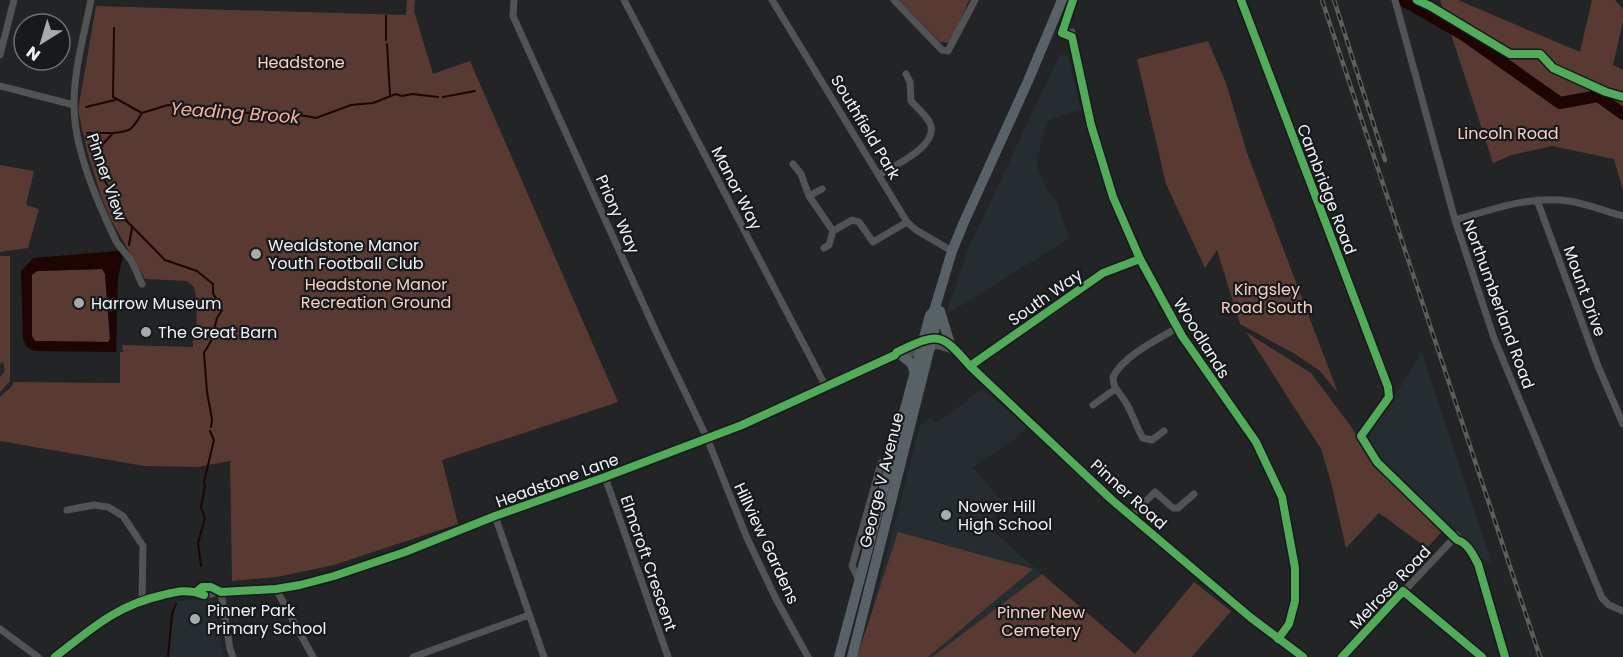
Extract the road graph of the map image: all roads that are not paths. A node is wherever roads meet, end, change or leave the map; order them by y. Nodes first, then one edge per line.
1 (14, 0) edge
2 (91, 0) edge
3 (514, 0) edge
4 (624, 0) edge
5 (772, 0) edge
6 (894, 0) edge
7 (975, 0) edge
8 (1062, 0) edge
9 (1241, 0) edge
10 (1395, 1) edge
11 (1072, 32) dead end
12 (1065, 45) dead end
13 (1073, 45) junction
14 (0, 55) edge
15 (906, 74) dead end
16 (0, 86) edge
17 (74, 105) junction
18 (794, 164) dead end
19 (879, 175) junction
20 (822, 189) dead end
21 (809, 196) junction
22 (1537, 200) junction
23 (1623, 216) edge
24 (1455, 220) junction
25 (907, 222) junction
26 (833, 231) junction
27 (824, 248) dead end
28 (952, 251) junction
29 (1140, 259) junction
30 (142, 284) dead end
31 (936, 307) junction
32 (1177, 328) junction
33 (926, 343) junction
34 (953, 347) junction
35 (898, 355) junction
36 (970, 366) junction
37 (914, 371) junction
38 (826, 387) junction
39 (1388, 387) dead end
40 (1115, 389) junction
41 (1093, 405) dead end
42 (1623, 424) edge
43 (1164, 431) dead end
44 (707, 438) junction
45 (893, 453) junction
46 (605, 477) junction
47 (1194, 494) dead end
48 (67, 510) dead end
49 (495, 516) junction
50 (1131, 516) junction
51 (884, 533) junction
52 (1457, 535) dead end
53 (871, 536) junction
54 (859, 580) junction
55 (276, 589) junction
56 (1403, 591) junction
57 (220, 592) junction
58 (142, 599) junction
59 (1623, 611) edge
60 (529, 615) junction
61 (0, 629) edge
62 (1278, 639) junction
63 (38, 657) edge
64 (55, 657) edge
65 (234, 657) edge
66 (313, 657) edge
67 (413, 657) edge
68 (544, 657) edge
69 (668, 657) edge
70 (808, 657) edge
71 (839, 657) edge
72 (852, 657) edge
73 (1303, 657) edge
74 (1342, 657) edge
75 (1482, 657) edge

1 - 14 street
2 - 17 street, Pinner View
3 - 44 street, Priory Way
4 - 38 street, Manor Way
5 - 19 street, Southfield Park
6 - 7 street
8 - 28 main road
9 - 39 street, Cambridge Road
10 - 24 street, Northumberland Road
11 - 13 street, Woodlands
12 - 13 street
13 - 29 street, Woodlands
15 - 19 street
16 - 17 street
17 - 30 street, Pinner View
18 - 21 street
19 - 25 street, Southfield Park
20 - 21 street
21 - 26 street
22 - 23 street
22 - 24 street
22 - 42 street, Mount Drive
24 - 59 street, Northumberland Road
25 - 26 street
25 - 28 street, Southfield Park
26 - 27 street
28 - 31 main road
29 - 32 street, Woodlands
29 - 36 street, South Way
31 - 33 main road
31 - 34 main road
32 - 40 street
32 - 62 street, Woodlands
33 - 34 street
33 - 35 street, Headstone Lane
33 - 37 main road, George V Avenue
33 - 51 main road, George V Avenue
34 - 36 street, Pinner Road
35 - 37 main road
35 - 38 street, Headstone Lane
36 - 50 street, Pinner Road
37 - 45 main road, George V Avenue
38 - 44 street, Headstone Lane
40 - 41 street
40 - 43 street
44 - 46 street, Headstone Lane
44 - 70 street, Hillview Gardens
45 - 53 main road, George V Avenue
45 - 54 street, George V Avenue
46 - 49 street, Headstone Lane
46 - 69 street, Elmcroft Crescent
47 - 50 street
48 - 58 street
49 - 55 street, Headstone Lane
49 - 60 street
50 - 62 street, Pinner Road
51 - 53 main road
51 - 72 main road, George V Avenue
52 - 56 street, Melrose Road
53 - 54 main road, George V Avenue
54 - 71 main road, George V Avenue
55 - 57 street, Headstone Lane
55 - 66 street
56 - 74 street, Melrose Road
56 - 75 street
57 - 58 street, Headstone Lane
57 - 65 street
58 - 64 street, Headstone Lane
60 - 67 street
60 - 68 street
61 - 63 street
62 - 73 street, Pinner Road

